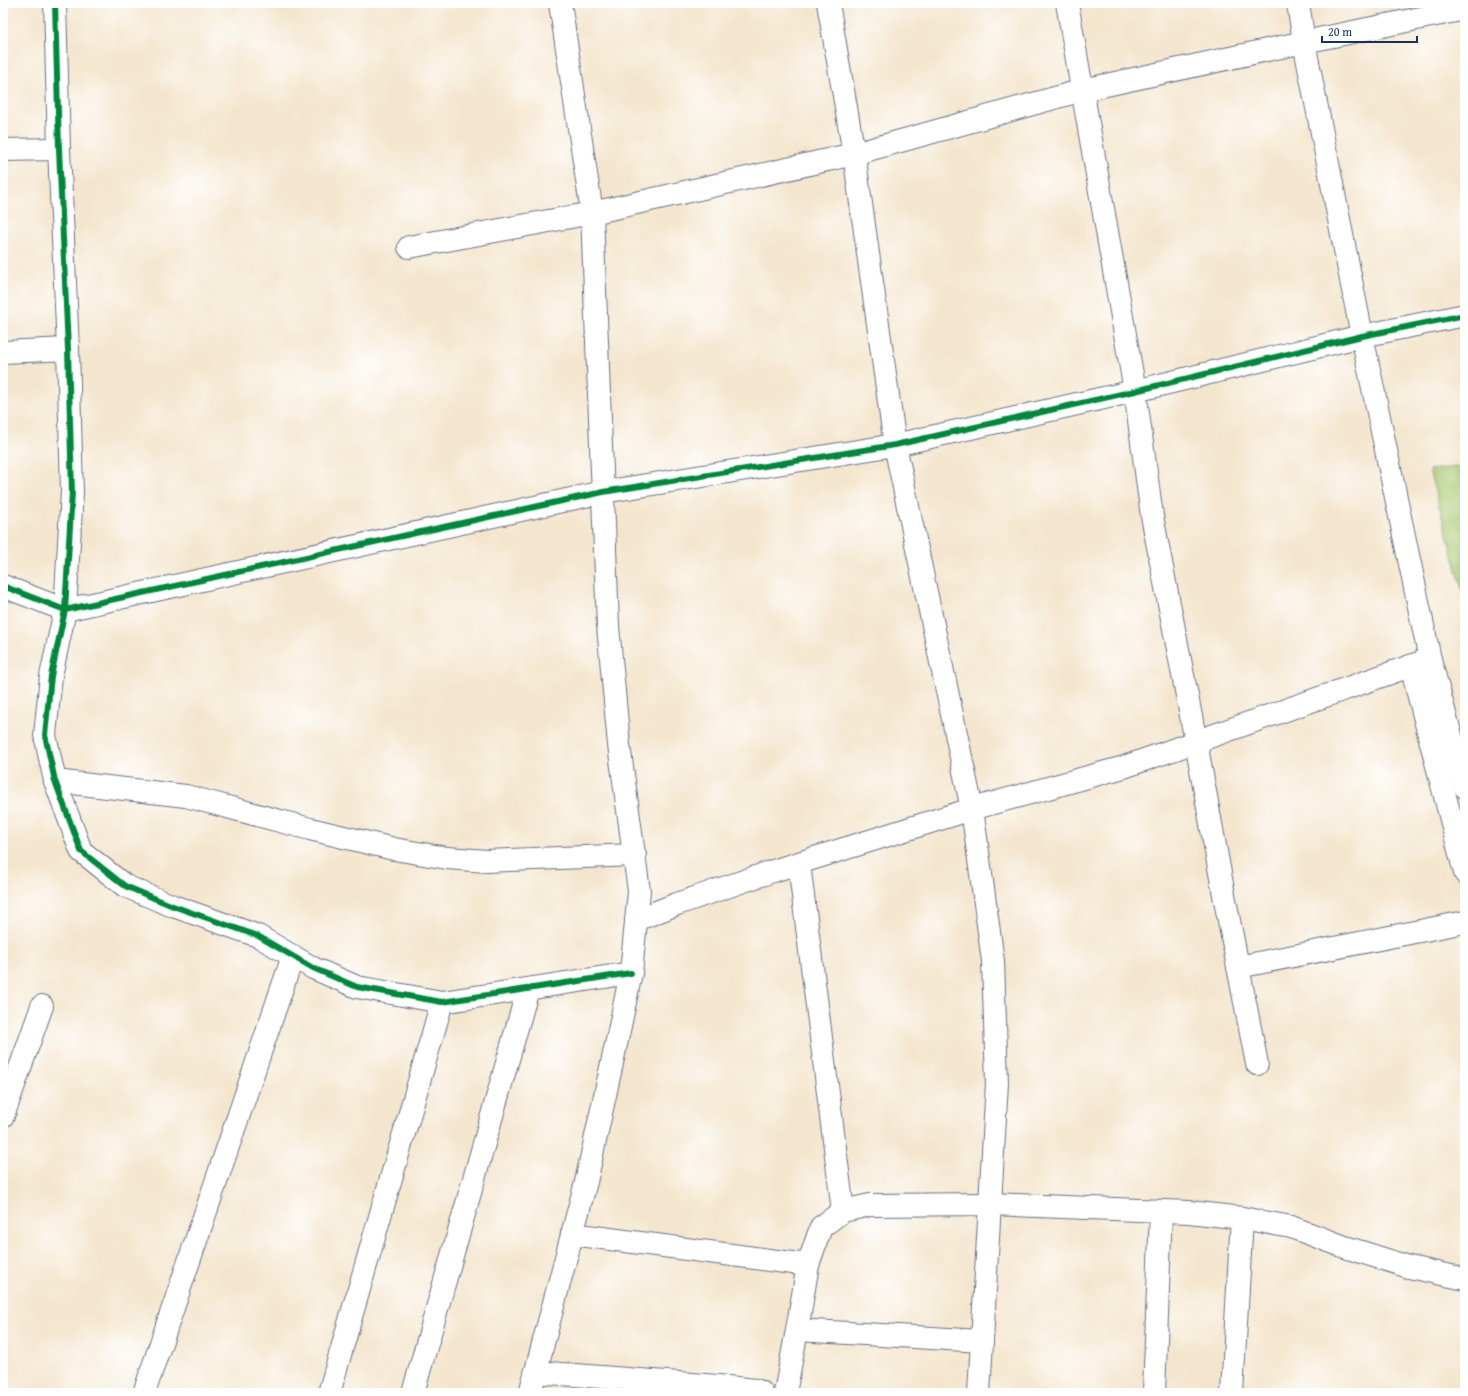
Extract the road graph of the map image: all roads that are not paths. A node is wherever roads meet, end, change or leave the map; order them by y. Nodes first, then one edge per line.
1 (55, 3) edge
2 (560, 3) edge
3 (828, 3) edge
4 (1067, 3) edge
5 (1298, 3) edge
6 (1465, 9) edge
7 (1304, 42) junction
8 (1083, 90) junction
9 (59, 149) junction
10 (3, 150) edge
11 (854, 154) junction
12 (592, 213) junction
13 (409, 248) dead end
14 (1465, 315) edge
15 (1362, 336) junction
16 (68, 349) junction
17 (3, 352) edge
18 (1135, 391) junction
19 (895, 445) junction
20 (603, 492) junction
21 (3, 586) edge
22 (65, 610) junction
23 (1420, 662) junction
24 (1196, 742) junction
25 (55, 781) junction
26 (1465, 787) edge
27 (972, 809) junction
28 (635, 855) junction
29 (798, 864) junction
30 (1465, 873) edge
31 (636, 920) junction
32 (1465, 922) edge
33 (293, 956) junction
34 (1238, 967) junction
35 (631, 973) junction
36 (528, 989) junction
37 (442, 1002) junction
38 (42, 1006) dead end
39 (1257, 1064) dead end
40 (3, 1116) edge
41 (989, 1204) junction
42 (843, 1211) junction
43 (1161, 1211) junction
44 (1242, 1218) junction
45 (572, 1234) junction
46 (808, 1265) junction
47 (1465, 1279) edge
48 (797, 1330) junction
49 (982, 1341) junction
50 (536, 1372) junction
51 (144, 1393) edge
52 (329, 1393) edge
53 (413, 1393) edge
54 (530, 1393) edge
55 (762, 1393) edge
56 (785, 1393) edge
57 (979, 1393) edge
58 (1154, 1393) edge
59 (1232, 1393) edge

1 - 9 street
2 - 12 street
3 - 11 street
4 - 8 street
5 - 7 street
6 - 7 street
7 - 8 street
7 - 15 street
8 - 11 street
8 - 18 street
9 - 10 street
9 - 16 street
11 - 12 street
11 - 19 street
12 - 13 street
12 - 20 street
14 - 15 street
15 - 18 street
15 - 23 street
16 - 17 street
16 - 22 street
18 - 19 street
18 - 24 street
19 - 20 street
19 - 27 street
20 - 22 street
20 - 28 street
21 - 22 street
22 - 25 street
23 - 24 street
23 - 26 street
23 - 30 street
24 - 27 street
24 - 34 street
25 - 28 street
25 - 33 street
27 - 29 street
27 - 41 street
28 - 31 street
29 - 31 street
29 - 42 street
31 - 35 street
32 - 34 street
33 - 37 street
33 - 51 street
34 - 39 street
35 - 36 street
35 - 45 street
36 - 37 street
36 - 53 street
37 - 52 street
38 - 40 street
41 - 42 street
41 - 43 street
41 - 49 street
42 - 46 street
43 - 44 street
43 - 58 street
44 - 47 street
44 - 59 street
45 - 46 street
45 - 50 street
46 - 48 street
48 - 49 street
48 - 56 street
49 - 57 street
50 - 54 street
50 - 55 street

